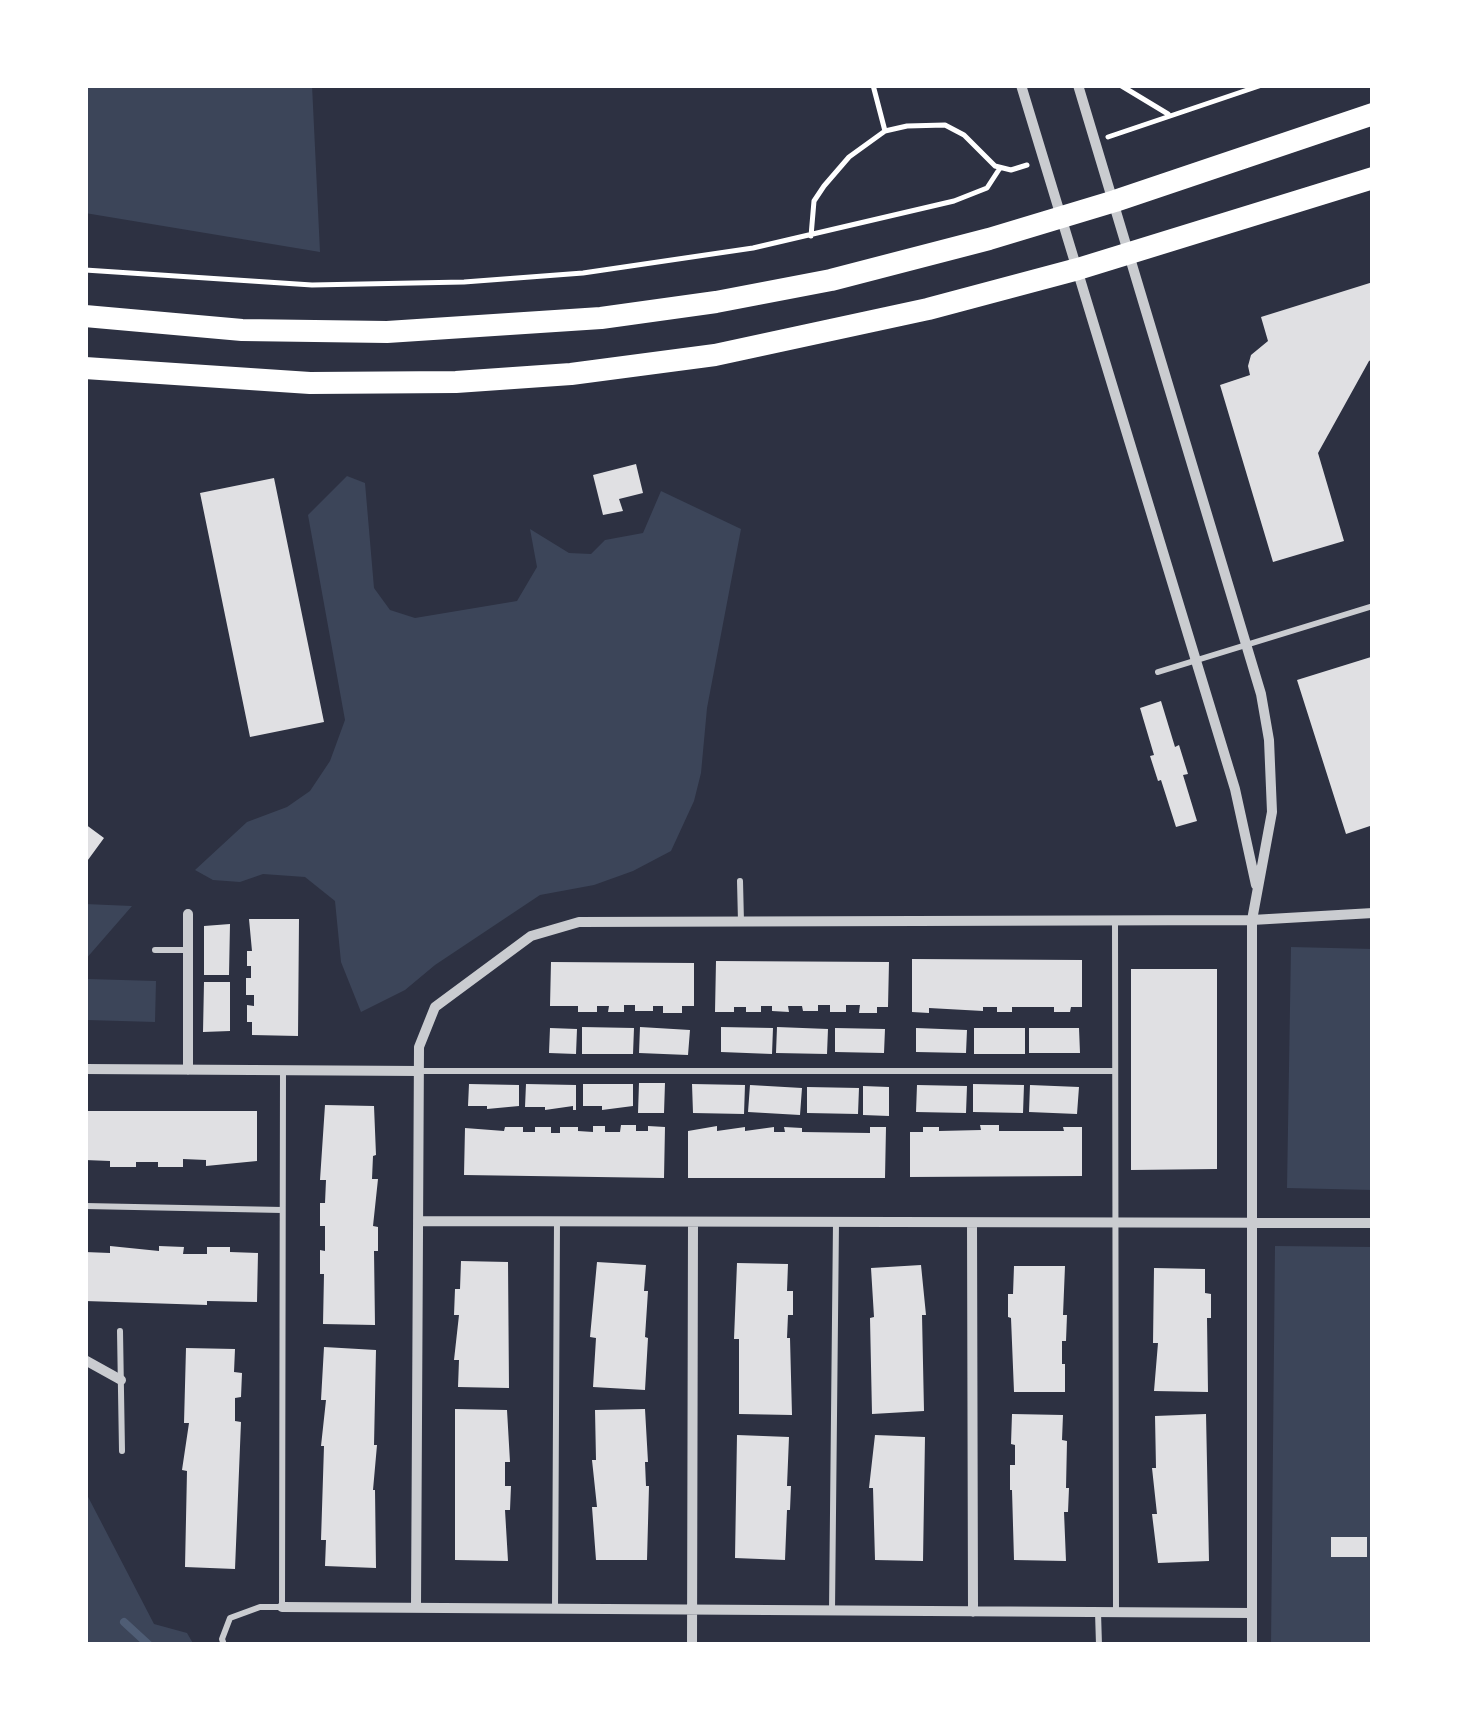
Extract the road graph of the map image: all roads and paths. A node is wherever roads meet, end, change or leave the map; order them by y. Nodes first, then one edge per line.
1 (873, 85) edge
2 (1014, 85) edge
3 (1021, 85) edge
4 (1078, 85) edge
5 (1120, 85) edge
6 (1262, 85) edge
7 (1026, 99) junction
8 (1373, 114) edge
9 (1170, 116) junction
10 (885, 131) junction
11 (1096, 141) junction
12 (1044, 158) junction
13 (1000, 168) junction
14 (1373, 178) edge
15 (1115, 201) junction
16 (1062, 218) junction
17 (810, 236) junction
18 (1130, 253) junction
19 (1078, 268) junction
20 (85, 270) edge
21 (85, 316) edge
22 (85, 368) edge
23 (1373, 606) edge
24 (1246, 645) junction
25 (1196, 660) junction
26 (1158, 672) dead end
27 (740, 880) dead end
28 (1257, 891) junction
29 (1373, 913) edge
30 (188, 914) dead end
31 (1252, 920) junction
32 (1115, 921) junction
33 (741, 922) junction
34 (154, 950) dead end
35 (188, 950) junction
36 (85, 1069) edge
37 (188, 1070) junction
38 (283, 1070) junction
39 (419, 1071) junction
40 (1115, 1071) junction
41 (85, 1206) edge
42 (282, 1210) junction
43 (418, 1221) junction
44 (556, 1221) junction
45 (694, 1222) junction
46 (836, 1222) junction
47 (972, 1222) junction
48 (1115, 1222) junction
49 (1252, 1223) junction
50 (1373, 1224) edge
51 (120, 1331) dead end
52 (85, 1360) edge
53 (121, 1380) junction
54 (122, 1451) dead end
55 (282, 1606) junction
56 (416, 1608) junction
57 (555, 1608) junction
58 (692, 1609) junction
59 (832, 1610) junction
60 (973, 1612) junction
61 (1098, 1612) junction
62 (1116, 1612) junction
63 (1252, 1614) junction
64 (224, 1645) edge
65 (692, 1645) edge
66 (1099, 1645) edge
67 (1252, 1645) edge

1 - 10 path
2 - 7 street
3 - 7 street
4 - 11 street
5 - 9 path
6 - 9 path
7 - 12 street
8 - 15 highway
9 - 11 path
10 - 13 path
10 - 17 path
11 - 15 street
12 - 13 path
12 - 16 street
13 - 17 path
14 - 18 highway
15 - 16 highway
15 - 18 street
16 - 19 street
16 - 21 highway
17 - 20 path
18 - 19 highway
18 - 24 street
19 - 22 highway
19 - 25 street
23 - 24 lane
24 - 25 lane
24 - 28 street
25 - 26 lane
25 - 28 street
27 - 33 lane
28 - 31 street
29 - 31 street
30 - 35 street
31 - 32 street
31 - 49 street
32 - 33 street
32 - 40 lane
33 - 39 street
34 - 35 lane
35 - 37 street
36 - 37 street
37 - 38 street
38 - 39 street
38 - 42 lane
39 - 40 lane
39 - 43 street
40 - 48 lane
41 - 42 lane
42 - 55 lane
43 - 44 street
43 - 56 street
44 - 45 street
44 - 57 lane
45 - 46 street
45 - 58 street
46 - 47 street
46 - 59 lane
47 - 48 street
47 - 60 street
48 - 49 street
48 - 62 lane
49 - 50 street
49 - 63 street
51 - 53 lane
52 - 53 street
53 - 54 lane
55 - 56 street
55 - 64 lane
56 - 57 street
57 - 58 street
58 - 59 street
58 - 65 street
59 - 60 street
60 - 61 street
61 - 62 street
61 - 66 lane
62 - 63 street
63 - 67 street

